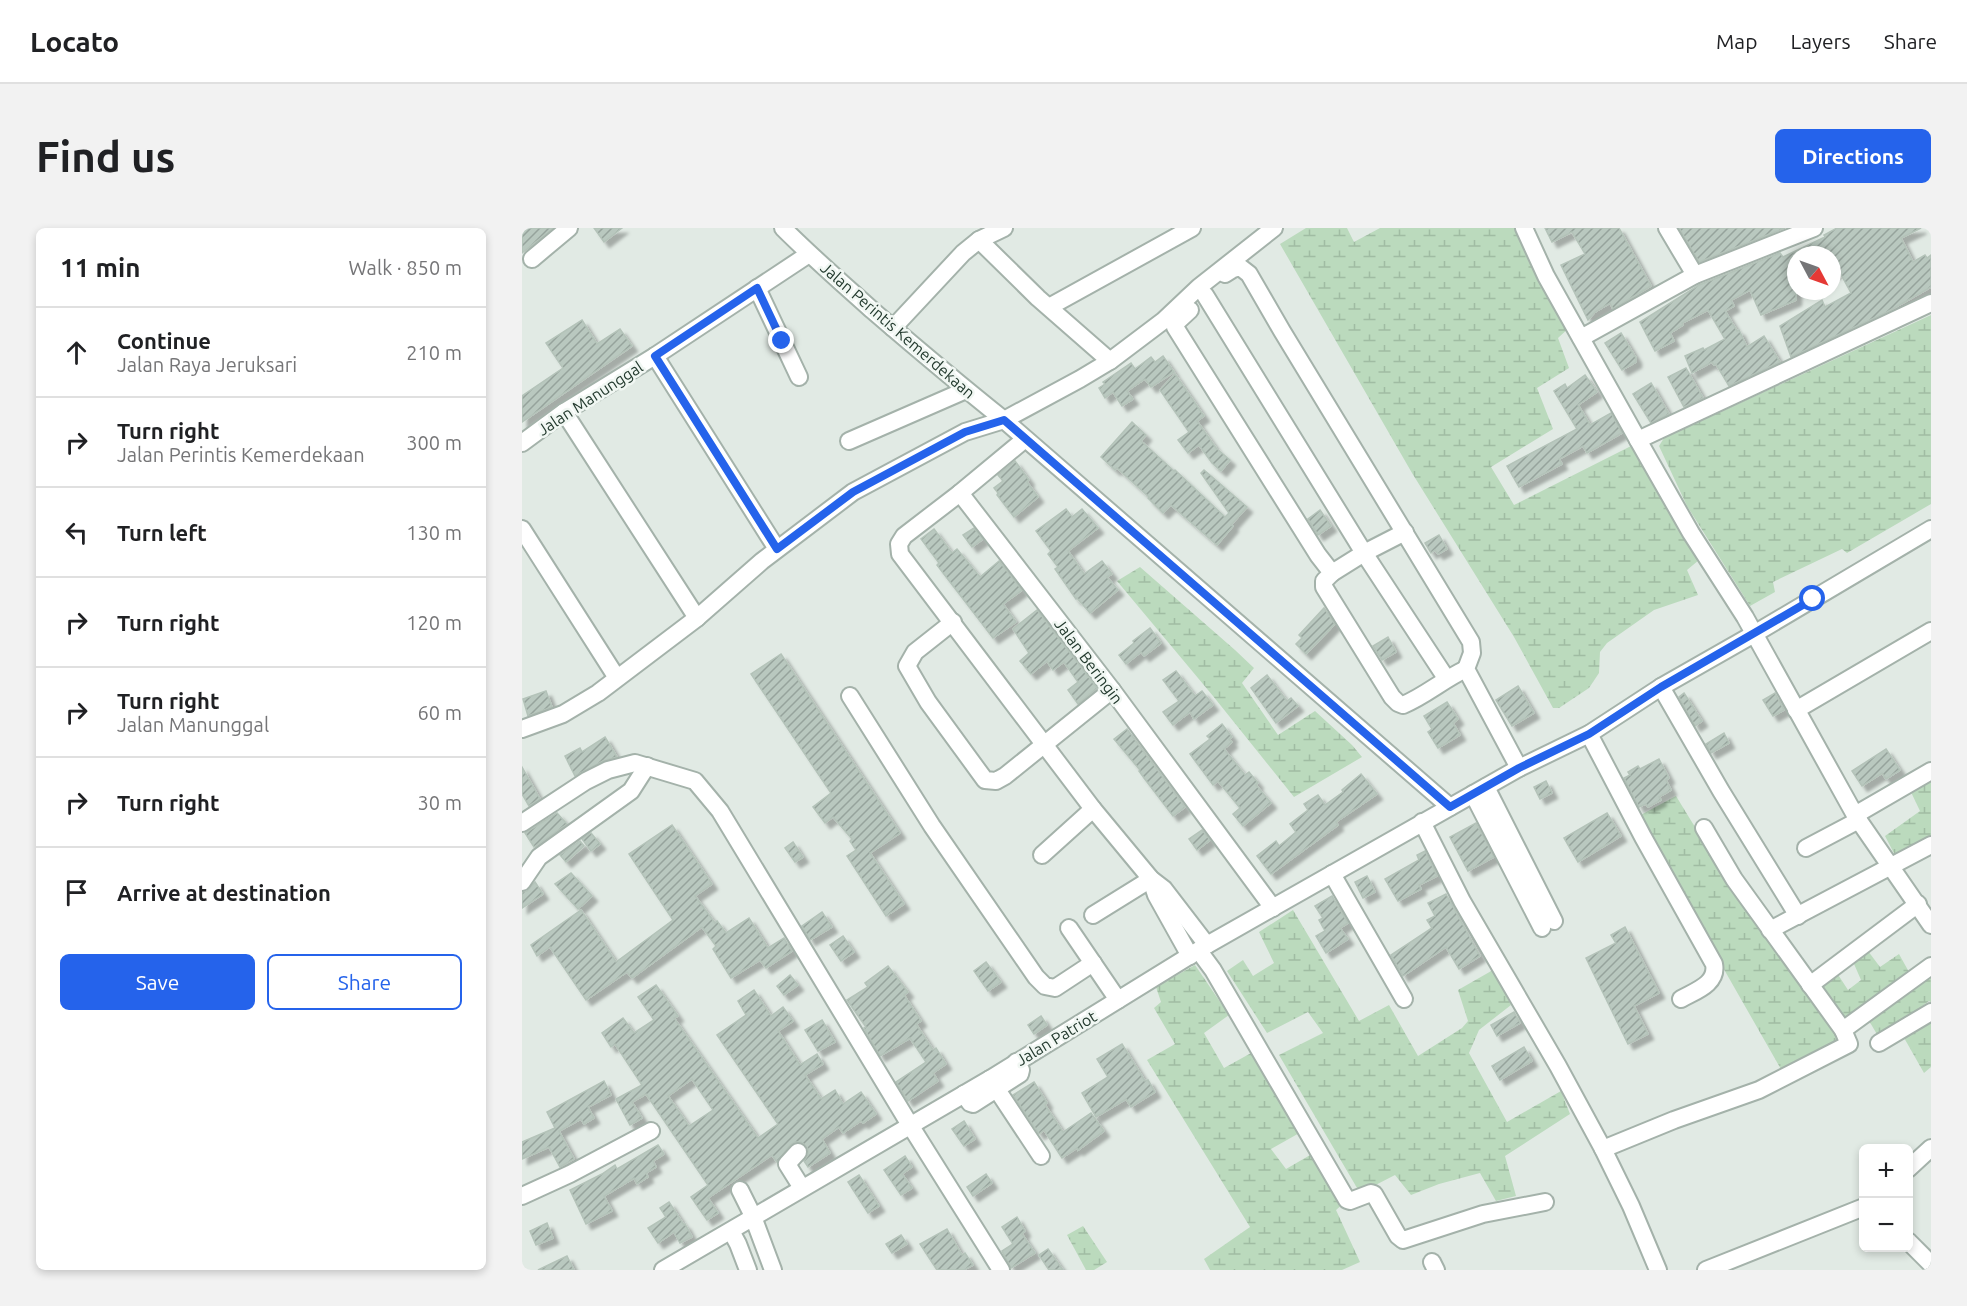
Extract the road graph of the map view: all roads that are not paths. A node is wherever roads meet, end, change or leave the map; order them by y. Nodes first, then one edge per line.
1 (569, 228) edge
2 (783, 228) edge
3 (1005, 228) edge
4 (1192, 228) edge
5 (1274, 228) edge
6 (1524, 228) edge
7 (1667, 228) edge
8 (1814, 228) edge
9 (979, 240) junction
10 (809, 254) junction
11 (532, 259) dead end
12 (1695, 275) junction
13 (757, 288) junction
14 (1202, 291) junction
15 (1931, 303) edge
16 (1049, 307) junction
17 (893, 328) junction
18 (1581, 338) junction
19 (655, 356) junction
20 (1110, 361) junction
21 (799, 377) dead end
22 (966, 390) junction
23 (564, 412) junction
24 (1004, 420) junction
25 (1025, 439) junction
26 (1638, 440) junction
27 (849, 441) dead end
28 (522, 442) edge
29 (960, 493) junction
30 (522, 529) edge
31 (1931, 529) edge
32 (1405, 532) junction
33 (777, 549) junction
34 (1365, 553) junction
35 (1332, 573) junction
36 (697, 618) junction
37 (953, 622) junction
38 (1750, 626) junction
39 (1931, 631) edge
40 (1466, 669) junction
41 (617, 678) junction
42 (1446, 678) junction
43 (1661, 687) junction
44 (1112, 690) junction
45 (850, 696) dead end
46 (1796, 710) junction
47 (523, 727) edge
48 (1589, 734) junction
49 (1044, 746) junction
50 (647, 766) junction
51 (1519, 768) junction
52 (1931, 771) edge
53 (1480, 791) junction
54 (1450, 807) junction
55 (1094, 809) junction
56 (1857, 817) junction
57 (1422, 822) junction
58 (522, 823) edge
59 (1704, 828) dead end
60 (1931, 845) edge
61 (1806, 848) dead end
62 (1042, 855) dead end
63 (1890, 867) junction
64 (1332, 874) junction
65 (1151, 879) junction
66 (522, 882) edge
67 (1270, 903) junction
68 (1918, 904) junction
69 (1093, 915) dead end
70 (1798, 915) junction
71 (1548, 924) dead end
72 (1931, 925) edge
73 (1069, 928) dead end
74 (1770, 930) junction
75 (1199, 950) junction
76 (1093, 963) junction
77 (1931, 966) edge
78 (1810, 985) junction
79 (1116, 997) junction
80 (1404, 999) dead end
81 (1681, 999) dead end
82 (1931, 1012) edge
83 (1843, 1030) junction
84 (1880, 1043) dead end
85 (994, 1084) junction
86 (910, 1125) junction
87 (651, 1131) dead end
88 (1931, 1148) edge
89 (1603, 1149) junction
90 (798, 1152) dead end
91 (1041, 1156) dead end
92 (1913, 1164) edge
93 (801, 1184) junction
94 (740, 1190) dead end
95 (522, 1196) edge
96 (1545, 1202) dead end
97 (1859, 1209) edge
98 (752, 1213) junction
99 (731, 1231) junction
100 (1913, 1246) edge
101 (1931, 1264) edge
102 (663, 1270) edge
103 (748, 1270) edge
104 (773, 1270) edge
105 (1001, 1270) edge
106 (1658, 1270) edge
107 (1706, 1270) edge

1 - 11 street
2 - 10 street, Jalan Perintis Kemerdekaan
3 - 9 street
4 - 16 street
5 - 14 street
6 - 18 street
7 - 12 street
8 - 12 street
9 - 16 street
9 - 17 street
10 - 13 street, Jalan Manunggal
10 - 17 street, Jalan Perintis Kemerdekaan
12 - 18 street
13 - 19 street, Jalan Manunggal
13 - 21 street
14 - 20 street
14 - 32 street
14 - 34 street
14 - 35 street
15 - 26 street
16 - 20 street
17 - 22 street, Jalan Perintis Kemerdekaan
18 - 26 street
19 - 23 street, Jalan Manunggal
19 - 33 street
20 - 24 street
22 - 24 street, Jalan Perintis Kemerdekaan
22 - 27 street
23 - 28 street, Jalan Manunggal
23 - 36 street
24 - 25 street, Jalan Perintis Kemerdekaan
24 - 33 street
25 - 29 street
25 - 54 street, Jalan Perintis Kemerdekaan
26 - 38 street
29 - 37 street
29 - 44 street, Jalan Beringin
30 - 41 street
31 - 38 street, Jalan Patriot
32 - 34 street
32 - 40 street
33 - 36 street
34 - 35 street
34 - 42 street
35 - 42 street
36 - 41 street
37 - 49 street
37 - 49 street
38 - 43 street, Jalan Patriot
38 - 46 street
39 - 46 street
40 - 42 street
40 - 51 street
41 - 47 street
43 - 48 street, Jalan Patriot
43 - 70 street
44 - 49 street
44 - 67 street, Jalan Beringin
45 - 76 street
46 - 56 street
48 - 51 street, Jalan Patriot
48 - 81 street
49 - 55 street
50 - 58 street
50 - 66 street
50 - 86 street
51 - 53 street, Jalan Patriot
52 - 56 street
53 - 54 street, Jalan Patriot
53 - 71 street
54 - 57 street, Jalan Patriot
55 - 62 street
55 - 65 street
56 - 61 street
56 - 63 street
57 - 64 street, Jalan Patriot
57 - 89 street
59 - 74 street
60 - 63 street
63 - 68 street
63 - 70 street
64 - 67 street, Jalan Patriot
64 - 80 street
65 - 69 street
65 - 75 street
67 - 75 street, Jalan Patriot
68 - 72 street
68 - 78 street
70 - 74 street
73 - 76 street
74 - 78 street
75 - 79 street, Jalan Patriot
75 - 96 street
76 - 79 street
77 - 83 street
78 - 83 street
79 - 85 street, Jalan Patriot
82 - 84 street
83 - 89 street
85 - 86 street, Jalan Patriot
85 - 91 street
86 - 93 street, Jalan Patriot
86 - 105 street
87 - 95 street
88 - 92 street
89 - 106 street
90 - 93 street
93 - 98 street, Jalan Patriot
94 - 98 street
97 - 107 street
98 - 99 street, Jalan Patriot
98 - 104 street
99 - 102 street, Jalan Patriot
99 - 103 street
100 - 101 street

